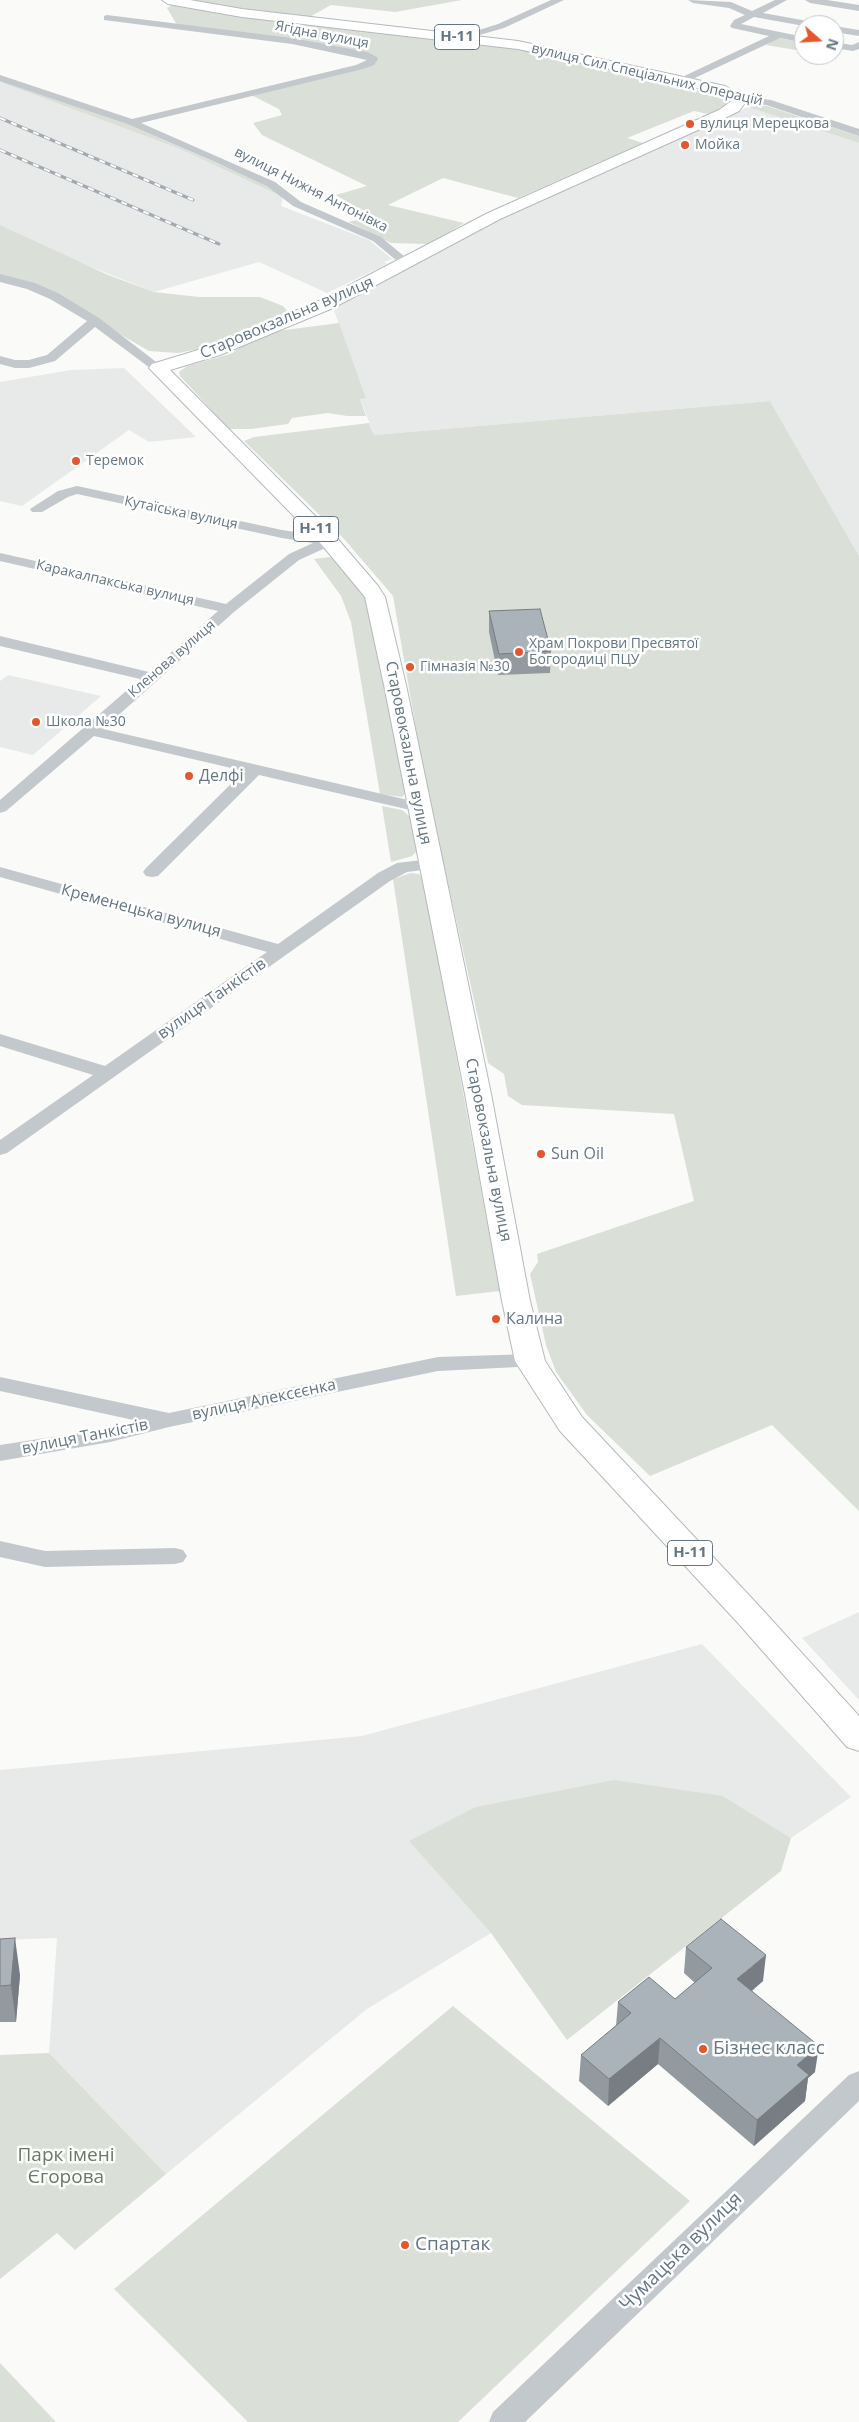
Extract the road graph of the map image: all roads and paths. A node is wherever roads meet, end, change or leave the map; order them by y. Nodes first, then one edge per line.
1 (168, 0) edge
2 (559, 0) edge
3 (693, 0) edge
4 (782, 0) edge
5 (810, 0) edge
6 (859, 8) edge
7 (751, 14) junction
8 (107, 18) dead end
9 (794, 22) edge
10 (859, 22) edge
11 (846, 30) joint
12 (859, 33) edge
13 (778, 35) junction
14 (462, 37) junction
15 (794, 38) edge
16 (859, 46) edge
17 (844, 47) edge
18 (0, 78) edge
19 (682, 81) junction
20 (741, 99) junction
21 (131, 122) junction
22 (859, 133) edge
23 (407, 264) junction
24 (0, 278) edge
25 (95, 321) junction
26 (0, 360) edge
27 (158, 368) junction
28 (37, 509) dead end
29 (329, 541) junction
30 (0, 557) edge
31 (229, 609) junction
32 (0, 641) edge
33 (150, 677) junction
34 (91, 731) junction
35 (256, 769) junction
36 (419, 807) junction
37 (0, 808) edge
38 (431, 864) junction
39 (0, 872) edge
40 (152, 872) dead end
41 (281, 950) junction
42 (0, 1040) edge
43 (107, 1073) junction
44 (0, 1150) edge
45 (530, 1361) junction
46 (0, 1384) edge
47 (169, 1420) junction
48 (0, 1453) edge
49 (0, 1549) edge
50 (175, 1556) dead end
51 (859, 1738) edge
52 (859, 2083) edge
53 (504, 2422) edge

1 - 14 main road, вулиця Сил Спеціальних Операцій / Н-11
2 - 14 street, вулиця Сил Спеціальних Операцій
3 - 7 street
4 - 7 street
5 - 6 street
7 - 9 street
7 - 13 street
8 - 21 street, Ягідна вулиця
10 - 11 street
11 - 12 street
13 - 15 street
13 - 19 street
14 - 19 main road, вулиця Сил Спеціальних Операцій / Н-11
16 - 17 street
18 - 21 street, вулиця Нижня Антонівка
19 - 20 main road, вулиця Сил Спеціальних Операцій / Н-11
20 - 22 street, вулиця Сил Спеціальних Операцій
20 - 23 main road, Старовокзальна вулиця
21 - 23 street, вулиця Нижня Антонівка
23 - 27 main road, Старовокзальна вулиця
24 - 25 street
25 - 26 street
25 - 27 street
27 - 29 main road, Старовокзальна вулиця / Н-11
28 - 29 street, Кутаїська вулиця
29 - 31 street, Кленова вулиця
29 - 36 main road, Старовокзальна вулиця / Н-11
30 - 31 street, Каракалпакська вулиця
31 - 33 street, Кленова вулиця
32 - 33 street
33 - 34 street, Кленова вулиця
34 - 35 street
34 - 37 street, Кленова вулиця
35 - 36 street
35 - 40 street
36 - 38 main road, Старовокзальна вулиця / Н-11
38 - 41 street, вулиця Танкістів
38 - 45 main road, Старовокзальна вулиця / Н-11
39 - 41 street, Кременецька вулиця
41 - 43 street, вулиця Танкістів
42 - 43 street
43 - 44 street, вулиця Танкістів
45 - 47 street, вулиця Алексєєнка
45 - 51 main road, Старовокзальна вулиця / Н-11
46 - 47 street, вулиця Алексєєнка
47 - 48 street, вулиця Танкістів
49 - 50 street
52 - 53 street, Чумацька вулиця

